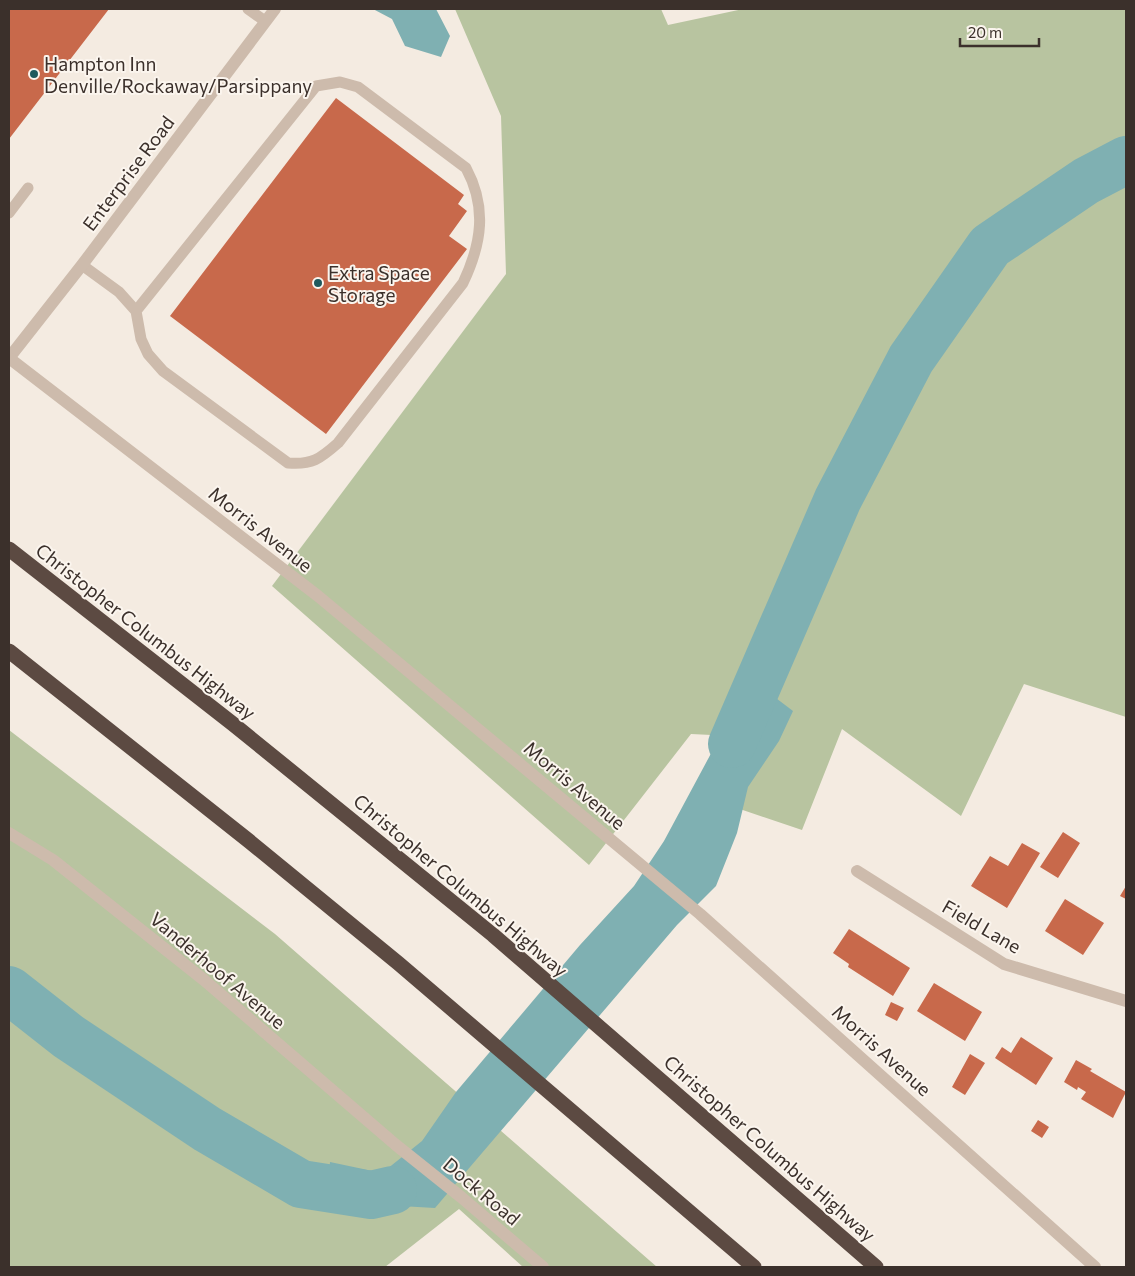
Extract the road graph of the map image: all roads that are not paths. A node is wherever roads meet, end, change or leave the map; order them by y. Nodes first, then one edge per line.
1 (248, 9) edge
2 (275, 9) edge
3 (265, 21) junction
4 (28, 188) dead end
5 (9, 213) edge
6 (82, 265) junction
7 (136, 311) junction
8 (9, 358) edge
9 (9, 549) edge
10 (13, 655) edge
11 (9, 833) edge
12 (857, 871) dead end
13 (1126, 1001) edge
14 (396, 1145) joint
15 (543, 1267) edge
16 (754, 1267) edge
17 (876, 1267) edge
18 (1096, 1267) edge

1 - 3 lane
2 - 3 street, Enterprise Road
3 - 6 street, Enterprise Road
4 - 5 lane
6 - 7 lane
6 - 8 street, Enterprise Road
7 - 7 lane
8 - 18 street, Morris Avenue
9 - 17 highway, Christopher Columbus Highway
10 - 16 highway
11 - 14 street, Vanderhoof Avenue
12 - 13 street, Field Lane
14 - 15 street, Dock Road

